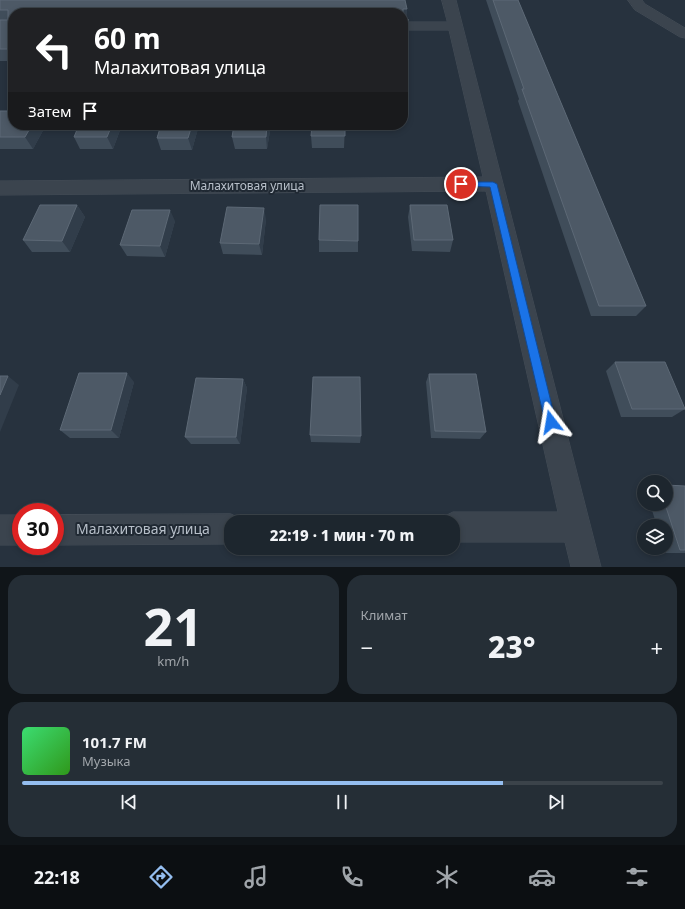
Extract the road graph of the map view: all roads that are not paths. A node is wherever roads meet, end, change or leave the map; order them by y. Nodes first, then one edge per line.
1 (449, 0) edge
2 (634, 0) edge
3 (408, 26) edge
4 (455, 26) junction
5 (685, 34) edge
6 (493, 184) junction
7 (0, 188) edge
8 (460, 527) edge
9 (576, 527) junction
10 (224, 528) edge
11 (0, 530) edge
12 (12, 530) edge
13 (64, 530) edge
14 (586, 567) edge

1 - 4 street
2 - 5 street
3 - 4 street
4 - 6 street
6 - 7 street, Малахитовая улица
6 - 9 street
8 - 9 street
9 - 14 street
10 - 13 street, Малахитовая улица
11 - 12 street

